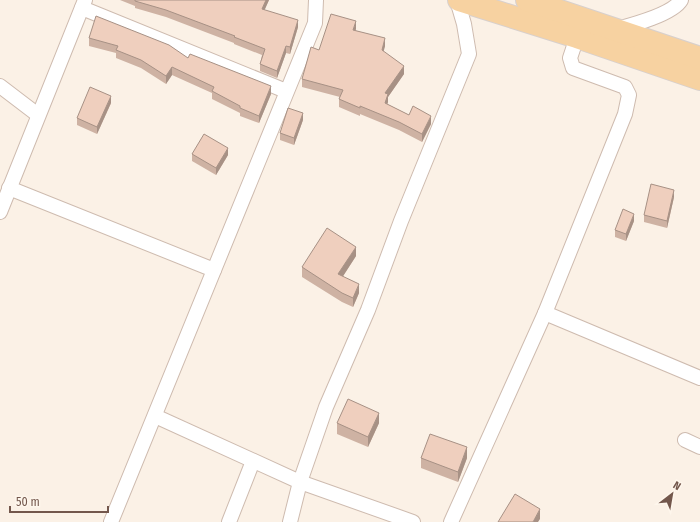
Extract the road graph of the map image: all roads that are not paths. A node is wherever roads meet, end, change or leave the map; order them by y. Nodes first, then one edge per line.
1 (316, 0) edge
2 (458, 0) edge
3 (527, 0) edge
4 (681, 0) edge
5 (83, 4) edge
6 (615, 29) junction
7 (577, 37) junction
8 (700, 58) edge
9 (700, 79) edge
10 (0, 86) edge
11 (286, 91) junction
12 (38, 115) junction
13 (10, 188) junction
14 (0, 212) edge
15 (214, 270) junction
16 (546, 312) junction
17 (700, 378) edge
18 (155, 416) junction
19 (685, 440) dead end
20 (700, 447) edge
21 (253, 461) junction
22 (300, 482) junction
23 (111, 522) edge
24 (229, 522) edge
25 (290, 522) edge
26 (413, 522) edge
27 (451, 522) edge

1 - 11 street
2 - 7 main road
2 - 22 street
3 - 6 main road
4 - 6 street
5 - 11 street
5 - 12 street
6 - 8 main road
7 - 9 main road
7 - 16 street
10 - 12 street
11 - 15 street
12 - 13 street
13 - 14 street
13 - 15 street
15 - 18 street
16 - 17 street
16 - 27 street
18 - 21 street
18 - 23 street
19 - 20 street
21 - 22 street
21 - 24 street
22 - 25 street
22 - 26 street

